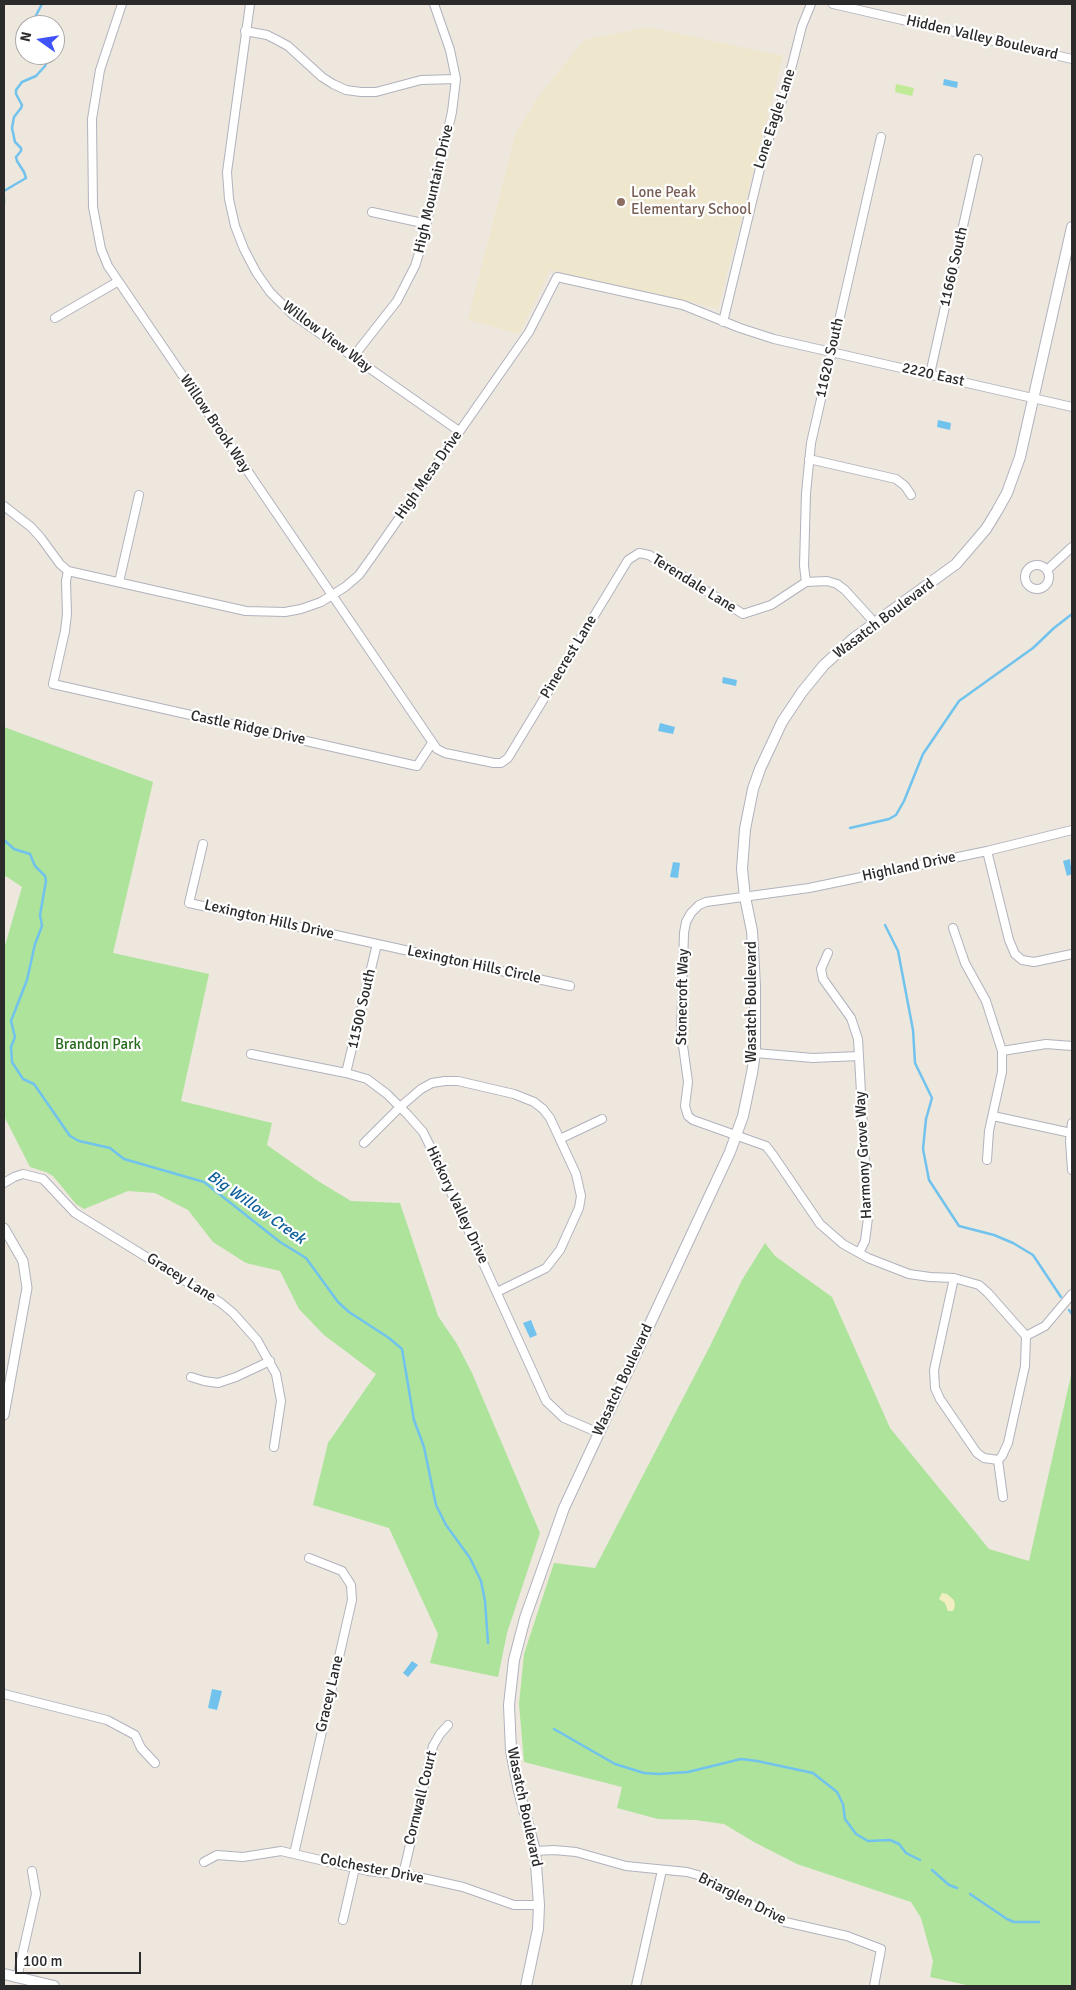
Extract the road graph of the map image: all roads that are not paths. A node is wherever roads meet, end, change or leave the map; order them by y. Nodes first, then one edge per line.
1 (122, 4) edge
2 (250, 4) edge
3 (434, 4) edge
4 (811, 4) edge
5 (833, 4) edge
6 (245, 31) junction
7 (1072, 58) edge
8 (456, 79) junction
9 (880, 137) dead end
10 (978, 159) dead end
11 (372, 212) dead end
12 (426, 224) junction
13 (1072, 227) edge
14 (117, 282) junction
15 (55, 318) dead end
16 (724, 322) junction
17 (832, 352) junction
18 (353, 357) junction
19 (930, 374) junction
20 (1033, 398) junction
21 (1072, 407) edge
22 (460, 431) junction
23 (809, 459) junction
24 (139, 495) dead end
25 (911, 495) dead end
26 (4, 506) edge
27 (1072, 547) edge
28 (639, 553) joint
29 (1047, 570) dead end
30 (68, 571) junction
31 (119, 582) junction
32 (806, 582) junction
33 (332, 596) junction
34 (875, 623) junction
35 (432, 743) junction
36 (501, 763) joint
37 (1072, 830) edge
38 (203, 844) dead end
39 (987, 851) junction
40 (744, 897) junction
41 (954, 928) dead end
42 (377, 944) junction
43 (828, 953) dead end
44 (1072, 954) edge
45 (570, 986) dead end
46 (1072, 1046) edge
47 (1002, 1051) junction
48 (250, 1054) dead end
49 (754, 1054) junction
50 (859, 1056) junction
51 (346, 1073) junction
52 (400, 1107) junction
53 (993, 1116) junction
54 (602, 1119) dead end
55 (1072, 1123) edge
56 (1071, 1133) edge
57 (736, 1135) junction
58 (560, 1138) junction
59 (364, 1143) dead end
60 (987, 1160) dead end
61 (1072, 1170) edge
62 (4, 1183) edge
63 (4, 1228) edge
64 (859, 1253) junction
65 (954, 1278) junction
66 (497, 1292) junction
67 (1072, 1294) edge
68 (1026, 1336) junction
69 (270, 1361) junction
70 (191, 1377) dead end
71 (4, 1415) edge
72 (599, 1433) junction
73 (274, 1447) dead end
74 (998, 1460) junction
75 (1002, 1497) dead end
76 (309, 1558) dead end
77 (4, 1694) edge
78 (448, 1726) dead end
79 (155, 1764) dead end
80 (535, 1851) junction
81 (294, 1854) junction
82 (204, 1862) dead end
83 (354, 1868) junction
84 (32, 1870) dead end
85 (662, 1870) junction
86 (403, 1875) junction
87 (539, 1906) junction
88 (343, 1920) dead end
89 (4, 1974) edge
90 (17, 1978) junction
91 (54, 1986) edge
92 (526, 1986) edge
93 (636, 1986) edge
94 (874, 1986) edge

1 - 14 street, Willow Brook Way
2 - 6 street, Willow View Way
3 - 8 street, High Mountain Drive
4 - 16 street, Lone Eagle Lane
5 - 7 street, Hidden Valley Boulevard
6 - 8 street
6 - 18 street, Willow View Way
8 - 12 street, High Mountain Drive
9 - 17 street, 11620 South
10 - 19 street, 11660 South
11 - 12 street
12 - 18 street, High Mountain Drive
13 - 20 main road, Wasatch Boulevard
14 - 15 street
14 - 33 street, Willow Brook Way
16 - 17 street, High Mesa Drive
16 - 22 street, High Mesa Drive
17 - 19 street, 2220 East
17 - 23 street, 11620 South
18 - 22 street, Willow View Way
19 - 20 street, 2220 East
20 - 21 street, 2220 East
20 - 34 main road, Wasatch Boulevard
22 - 33 street, High Mesa Drive
23 - 25 street
23 - 32 street, 11620 South
24 - 31 street
26 - 30 street
27 - 29 street
28 - 32 street, Terendale Lane
28 - 36 street, Pinecrest Lane
30 - 31 street, High Mesa Drive
30 - 35 street, Castle Ridge Drive
31 - 33 street, High Mesa Drive
32 - 34 street
33 - 35 street, Willow Brook Way
34 - 40 main road, Wasatch Boulevard
35 - 36 street, Willow Brook Way
37 - 39 street, Highland Drive
38 - 42 street, Lexington Hills Drive
39 - 40 street, Highland Drive
39 - 44 street
40 - 49 main road, Wasatch Boulevard
40 - 57 street, Stonecroft Way
41 - 47 street
42 - 45 street, Lexington Hills Circle
42 - 51 street, 11500 South
43 - 50 street, Harmony Grove Way
46 - 47 street
47 - 53 street
48 - 51 street, Hickory Valley Drive
49 - 50 street
49 - 57 main road, Wasatch Boulevard
50 - 64 street, Harmony Grove Way
51 - 52 street, Hickory Valley Drive
52 - 58 street
52 - 59 street
52 - 66 street, Hickory Valley Drive
53 - 56 street
53 - 60 street
54 - 58 street
55 - 56 street
56 - 61 street
57 - 64 street
57 - 72 main road, Wasatch Boulevard
58 - 66 street
62 - 69 street, Gracey Lane
63 - 71 street
64 - 65 street
65 - 68 street
65 - 74 street
66 - 72 street, Hickory Valley Drive
67 - 68 street
68 - 74 street
69 - 70 street
69 - 73 street, Gracey Lane
72 - 80 main road, Wasatch Boulevard
74 - 75 street
76 - 81 street, Gracey Lane
77 - 79 street
78 - 86 street, Cornwall Court
80 - 85 street, Briarglen Drive
80 - 87 main road, Wasatch Boulevard
81 - 82 street, Colchester Drive
81 - 83 street, Colchester Drive
83 - 86 street, Colchester Drive
83 - 88 street
84 - 90 street
85 - 93 street
85 - 94 street, Briarglen Drive
86 - 87 street, Colchester Drive
87 - 92 main road, Wasatch Boulevard
89 - 90 main road
90 - 91 main road

